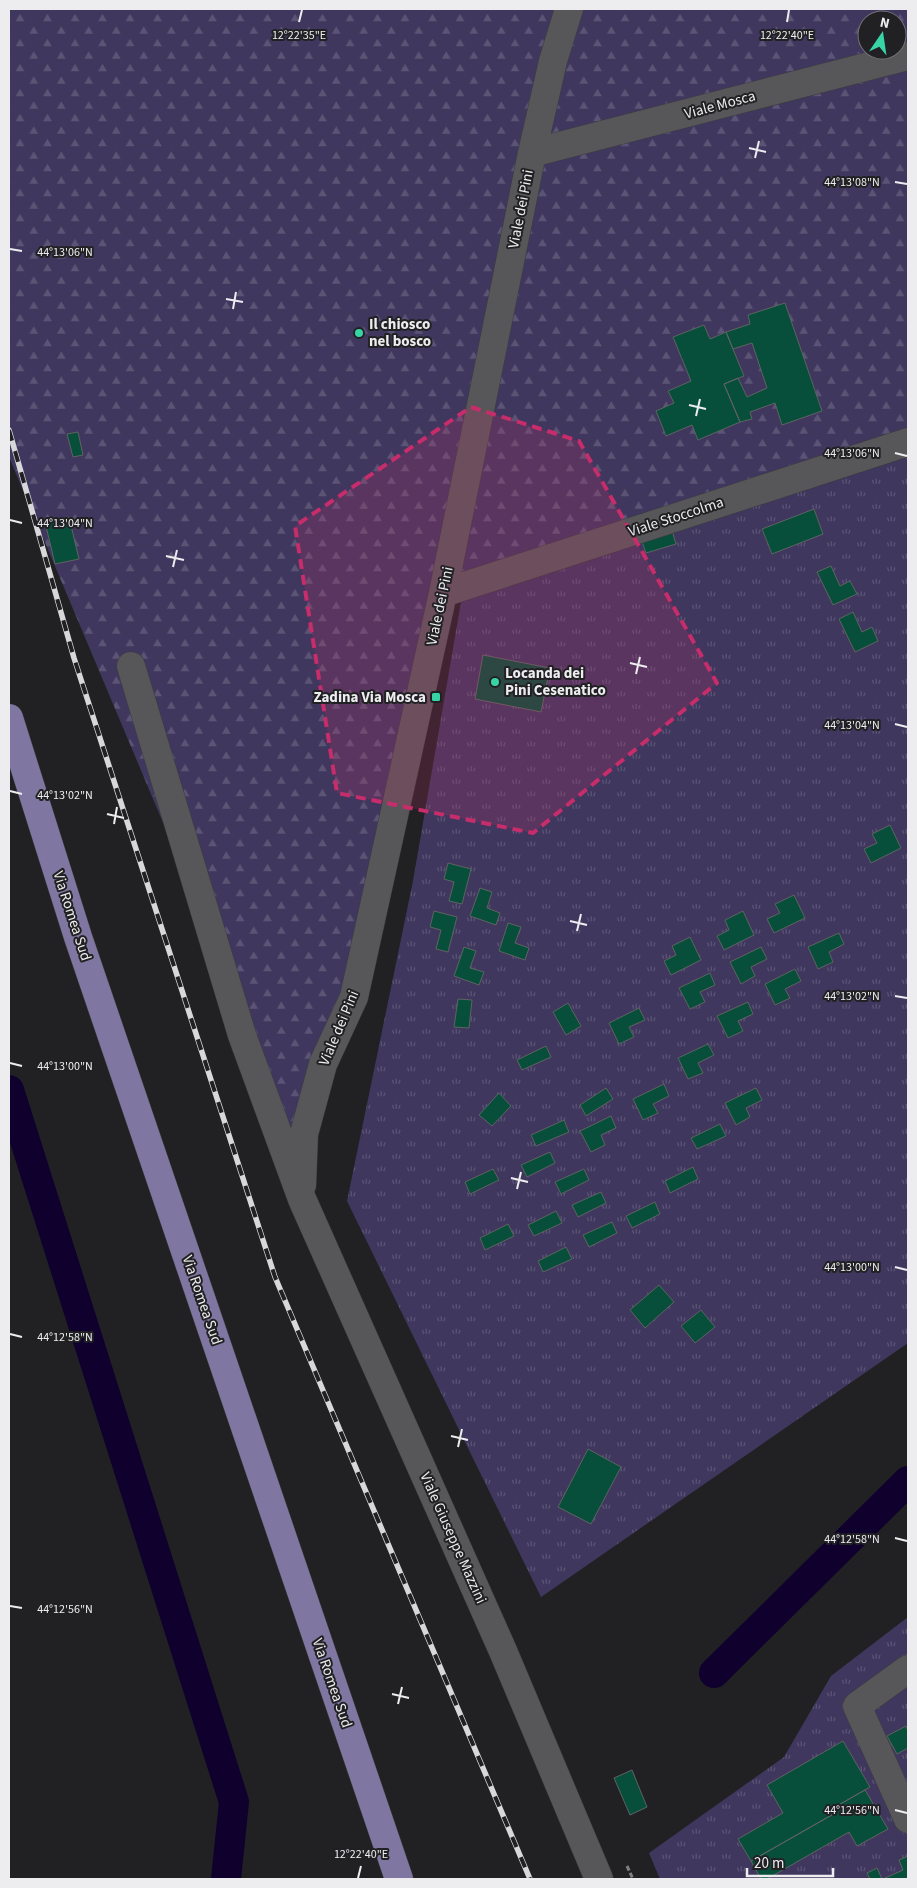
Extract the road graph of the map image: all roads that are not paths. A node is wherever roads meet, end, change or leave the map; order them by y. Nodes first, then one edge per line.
1 (569, 9) edge
2 (908, 56) edge
3 (532, 154) junction
4 (908, 442) edge
5 (443, 593) junction
6 (131, 666) dead end
7 (9, 718) edge
8 (302, 1199) junction
9 (908, 1669) edge
10 (908, 1819) edge
11 (399, 1879) edge
12 (598, 1879) edge

1 - 3 street, Viale dei Pini
2 - 3 street, Viale Mosca
3 - 5 street, Viale dei Pini
4 - 5 street, Viale Stoccolma
5 - 8 street, Viale dei Pini
6 - 8 street, Viale Giuseppe Mazzini
7 - 11 main road, Via Romea Sud
8 - 12 street, Viale Giuseppe Mazzini
9 - 10 street

